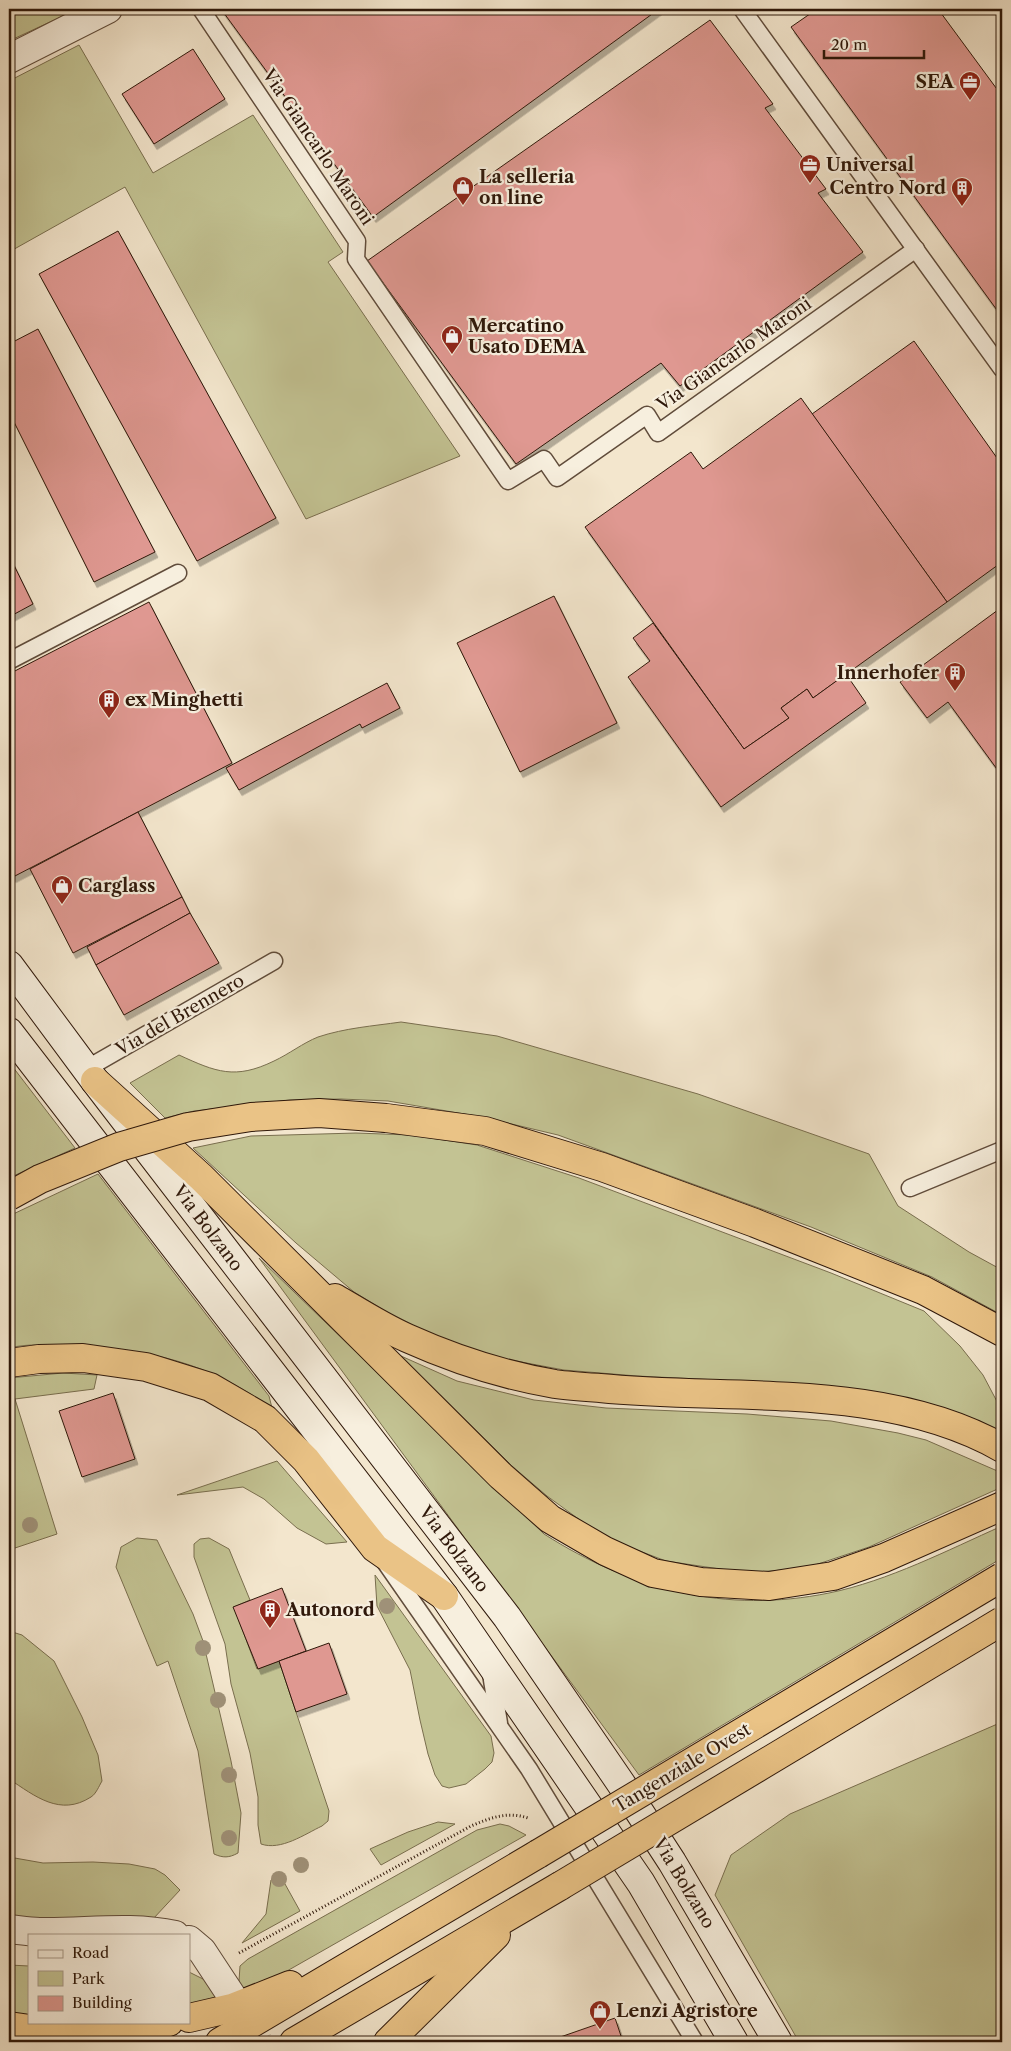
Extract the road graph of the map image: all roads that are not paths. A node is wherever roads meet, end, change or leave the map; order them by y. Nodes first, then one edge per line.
1 (108, 9) edge
2 (201, 9) edge
3 (742, 9) edge
4 (9, 59) edge
5 (916, 249) junction
6 (1002, 369) edge
7 (178, 572) dead end
8 (9, 661) edge
9 (274, 961) dead end
10 (9, 965) edge
11 (9, 1032) edge
12 (91, 1075) junction
13 (1002, 1150) edge
14 (910, 1188) dead end
15 (9, 1196) edge
16 (309, 1284) junction
17 (1002, 1332) edge
18 (9, 1363) edge
19 (1002, 1448) edge
20 (1002, 1506) edge
21 (375, 1548) junction
22 (1002, 1577) edge
23 (444, 1596) junction
24 (1002, 1621) edge
25 (489, 1662) junction
26 (500, 1728) junction
27 (525, 1906) junction
28 (9, 1929) edge
29 (171, 1934) edge
30 (190, 1941) edge
31 (362, 1958) junction
32 (231, 1995) tunnel mouth
33 (190, 2018) edge
34 (159, 2024) edge
35 (9, 2026) edge
36 (220, 2042) edge
37 (294, 2042) edge
38 (388, 2042) edge
39 (695, 2042) edge
40 (734, 2042) edge
41 (778, 2042) edge

1 - 4 main road
2 - 5 lane, Via Giancarlo Maroni
3 - 5 lane
5 - 6 lane
7 - 8 lane
9 - 12 lane, Via del Brennero
10 - 12 main road
11 - 23 main road, Via Bolzano
12 - 16 highway
12 - 41 main road, Via Bolzano
13 - 14 lane
15 - 17 highway, bridge
16 - 19 highway
16 - 20 highway
18 - 21 highway
21 - 23 highway
21 - 26 lane
22 - 31 highway, Tangenziale Ovest, bridge
23 - 25 main road, Via Bolzano
24 - 27 highway, bridge
25 - 26 lane
25 - 40 main road, Via Bolzano
26 - 39 lane
27 - 37 highway
27 - 38 highway
28 - 29 main road
30 - 32 main road
31 - 33 highway
31 - 36 highway
34 - 35 highway

